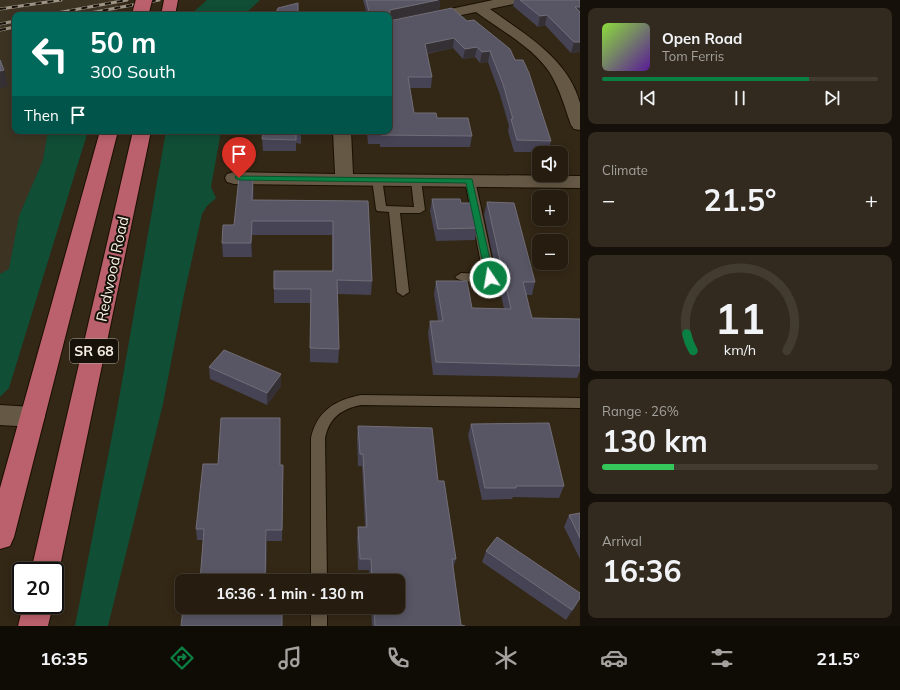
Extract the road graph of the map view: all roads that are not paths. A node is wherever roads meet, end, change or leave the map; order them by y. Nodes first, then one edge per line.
1 (144, 0) edge
2 (171, 0) edge
3 (513, 0) edge
4 (478, 7) junction
5 (141, 12) edge
6 (169, 12) edge
7 (392, 25) edge
8 (580, 125) edge
9 (108, 134) edge
10 (141, 134) edge
11 (342, 134) edge
12 (234, 178) dead end
13 (344, 179) junction
14 (377, 180) junction
15 (416, 180) junction
16 (470, 180) junction
17 (580, 182) edge
18 (394, 209) junction
19 (461, 277) dead end
20 (403, 292) dead end
21 (580, 403) edge
22 (0, 415) edge
23 (33, 417) junction
24 (0, 537) edge
25 (47, 562) edge
26 (319, 574) edge
27 (36, 614) edge
28 (319, 614) edge
29 (33, 626) edge
30 (319, 626) edge

1 - 5 main road, bridge
2 - 6 main road
3 - 4 street
4 - 7 street
4 - 8 street
9 - 23 main road, SR 68
10 - 25 main road, Redwood Road / SR 68
11 - 13 street
12 - 13 street
13 - 14 street
14 - 15 street
14 - 18 lane
15 - 16 street
15 - 18 lane
16 - 17 street
16 - 19 lane
18 - 20 lane
21 - 26 lane
22 - 23 street
23 - 24 main road, SR 68
27 - 29 main road
28 - 30 lane

